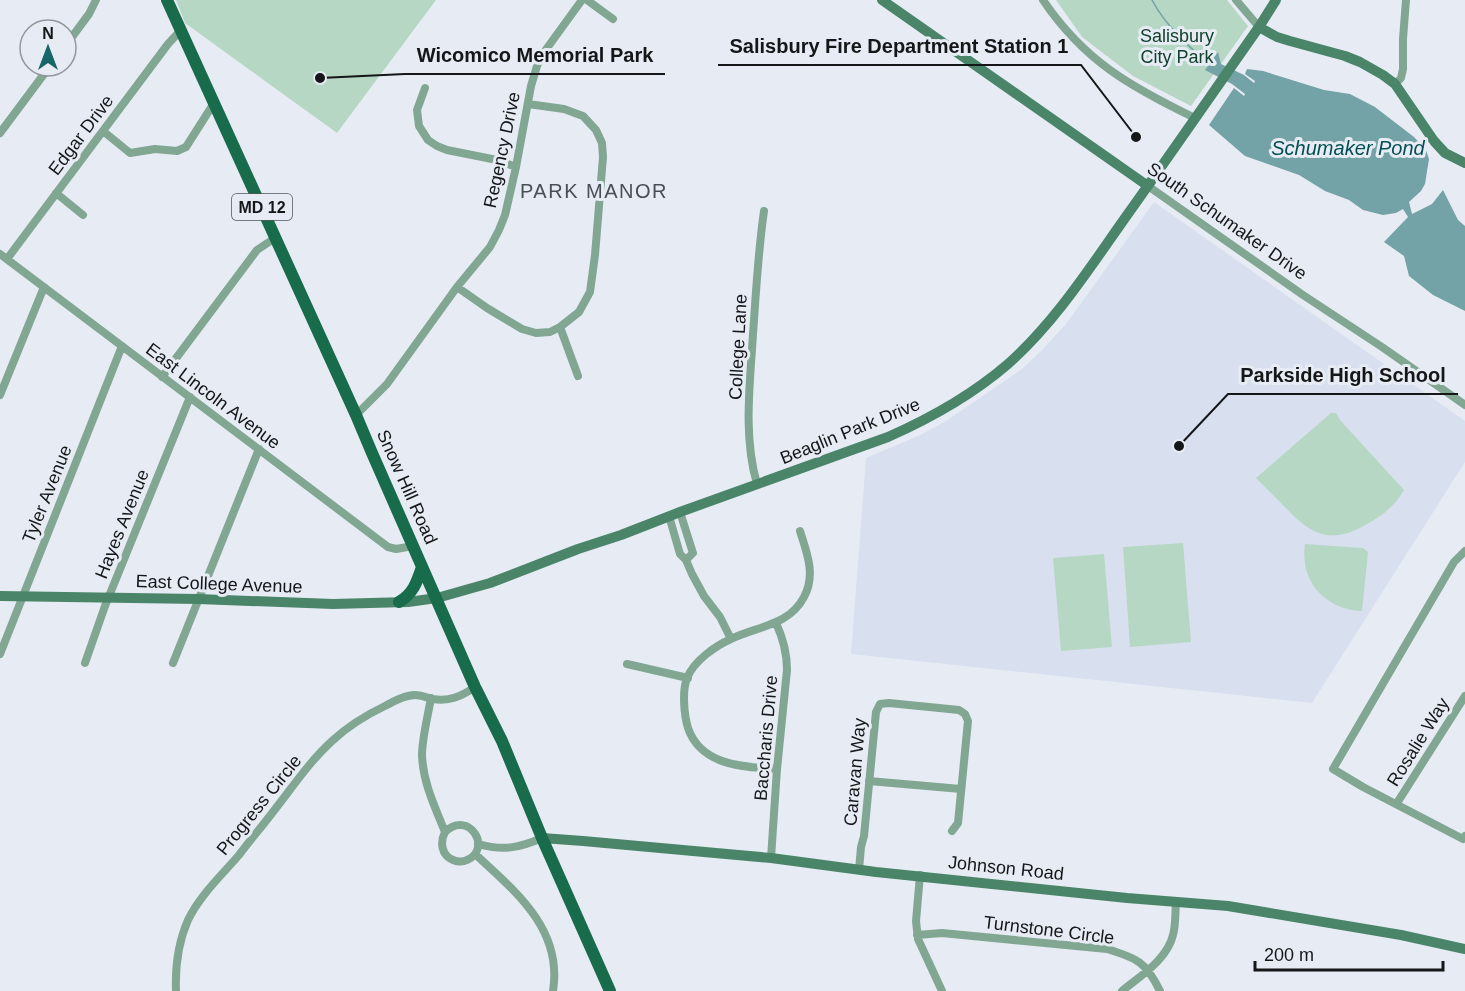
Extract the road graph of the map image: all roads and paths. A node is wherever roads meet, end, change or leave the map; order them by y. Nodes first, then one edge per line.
1 (96, 0) edge
2 (167, 0) edge
3 (584, 0) edge
4 (882, 0) edge
5 (1043, 0) edge
6 (1236, 0) edge
7 (1276, 0) edge
8 (1406, 0) edge
9 (613, 19) dead end
10 (1258, 27) junction
11 (78, 29) edge
12 (181, 30) junction
13 (41, 78) edge
14 (1395, 84) junction
15 (426, 88) dead end
16 (214, 103) junction
17 (528, 104) junction
18 (1195, 118) junction
19 (103, 131) junction
20 (0, 133) edge
21 (1465, 163) edge
22 (516, 167) junction
23 (1148, 186) junction
24 (56, 193) junction
25 (764, 211) dead end
26 (83, 215) dead end
27 (275, 238) junction
28 (3, 256) edge
29 (44, 287) junction
30 (457, 287) junction
31 (560, 327) junction
32 (122, 346) junction
33 (578, 376) dead end
34 (162, 377) junction
35 (0, 395) edge
36 (190, 397) junction
37 (1465, 405) edge
38 (356, 415) junction
39 (259, 449) junction
40 (757, 484) junction
41 (680, 512) junction
42 (669, 516) junction
43 (800, 531) dead end
44 (413, 546) junction
45 (1465, 551) edge
46 (686, 560) junction
47 (422, 567) junction
48 (23, 595) junction
49 (0, 596) edge
50 (108, 598) junction
51 (437, 598) junction
52 (198, 599) junction
53 (399, 602) junction
54 (776, 623) junction
55 (731, 639) junction
56 (0, 654) edge
57 (86, 663) dead end
58 (173, 663) dead end
59 (627, 664) dead end
60 (688, 678) junction
61 (475, 687) junction
62 (1465, 696) edge
63 (430, 699) junction
64 (777, 769) junction
65 (869, 781) junction
66 (961, 789) junction
67 (1397, 803) junction
68 (952, 831) dead end
69 (445, 832) junction
70 (1465, 836) edge
71 (542, 838) junction
72 (478, 844) junction
73 (474, 854) junction
74 (771, 858) junction
75 (859, 870) junction
76 (920, 875) junction
77 (1176, 902) junction
78 (917, 935) junction
79 (1465, 949) edge
80 (1148, 969) junction
81 (176, 991) edge
82 (553, 991) edge
83 (610, 991) edge
84 (942, 991) edge
85 (1122, 991) edge
86 (1160, 991) edge

1 - 11 street
2 - 12 main road, Snow Hill Road / MD 12
3 - 9 street
3 - 17 street, Regency Drive
4 - 23 main road, South Schumaker Drive
5 - 18 street
6 - 10 street
7 - 10 main road, Beaglin Park Drive
8 - 14 street
10 - 14 main road
10 - 18 main road, Beaglin Park Drive
12 - 16 main road, Snow Hill Road / MD 12
12 - 19 street, Edgar Drive
13 - 20 street
14 - 21 main road
15 - 22 street
16 - 19 street
16 - 27 main road, Snow Hill Road / MD 12
17 - 22 street, Regency Drive
17 - 31 street
18 - 23 main road, Beaglin Park Drive
19 - 24 street, Edgar Drive
22 - 30 street, Regency Drive
23 - 37 street, South Schumaker Drive
23 - 40 main road, Beaglin Park Drive
24 - 26 street
24 - 28 street, Edgar Drive
25 - 40 street, College Lane
27 - 34 street
27 - 38 main road, Snow Hill Road / MD 12
28 - 29 street, East Lincoln Avenue
29 - 32 street, East Lincoln Avenue
29 - 35 street
30 - 31 street
30 - 38 street, Regency Drive
31 - 33 street
32 - 34 street, East Lincoln Avenue
32 - 48 street, Tyler Avenue
34 - 36 street, East Lincoln Avenue
36 - 39 street, East Lincoln Avenue
36 - 50 street, Hayes Avenue
38 - 44 main road, Snow Hill Road / MD 12
39 - 44 street, East Lincoln Avenue
39 - 52 street
40 - 41 main road, Beaglin Park Drive
41 - 42 main road, Beaglin Park Drive
41 - 46 street
42 - 46 street
42 - 51 main road, Beaglin Park Drive
43 - 54 street
44 - 47 main road, Snow Hill Road / MD 12
45 - 67 street
46 - 55 street
47 - 51 main road, Snow Hill Road / MD 12
47 - 53 main road
48 - 49 main road, East College Avenue
48 - 50 main road, East College Avenue
48 - 56 street, Tyler Avenue
50 - 52 main road, East College Avenue
50 - 57 street, Hayes Avenue
51 - 53 main road, East College Avenue
51 - 61 main road, Snow Hill Road / MD 12
52 - 53 main road, East College Avenue
52 - 58 street
54 - 55 street
54 - 64 street, Baccharis Drive
55 - 60 street
59 - 60 street
60 - 64 street
61 - 63 street, Progress Circle
61 - 71 main road, Snow Hill Road / MD 12
62 - 67 street, Rosalie Way
63 - 69 street
63 - 81 street, Progress Circle
64 - 74 street, Baccharis Drive
65 - 66 street
65 - 66 street, Caravan Way
65 - 75 street, Caravan Way
66 - 68 street, Caravan Way
67 - 70 street
69 - 72 street
69 - 73 street
71 - 72 street
71 - 74 main road, Johnson Road
71 - 83 main road, Snow Hill Road / MD 12
72 - 73 street
73 - 82 street
74 - 75 main road, Johnson Road
75 - 76 main road, Johnson Road
76 - 77 main road, Johnson Road
76 - 78 street
77 - 79 main road, Johnson Road
77 - 80 street
78 - 80 street, Turnstone Circle
78 - 84 street
80 - 85 street
80 - 86 street

